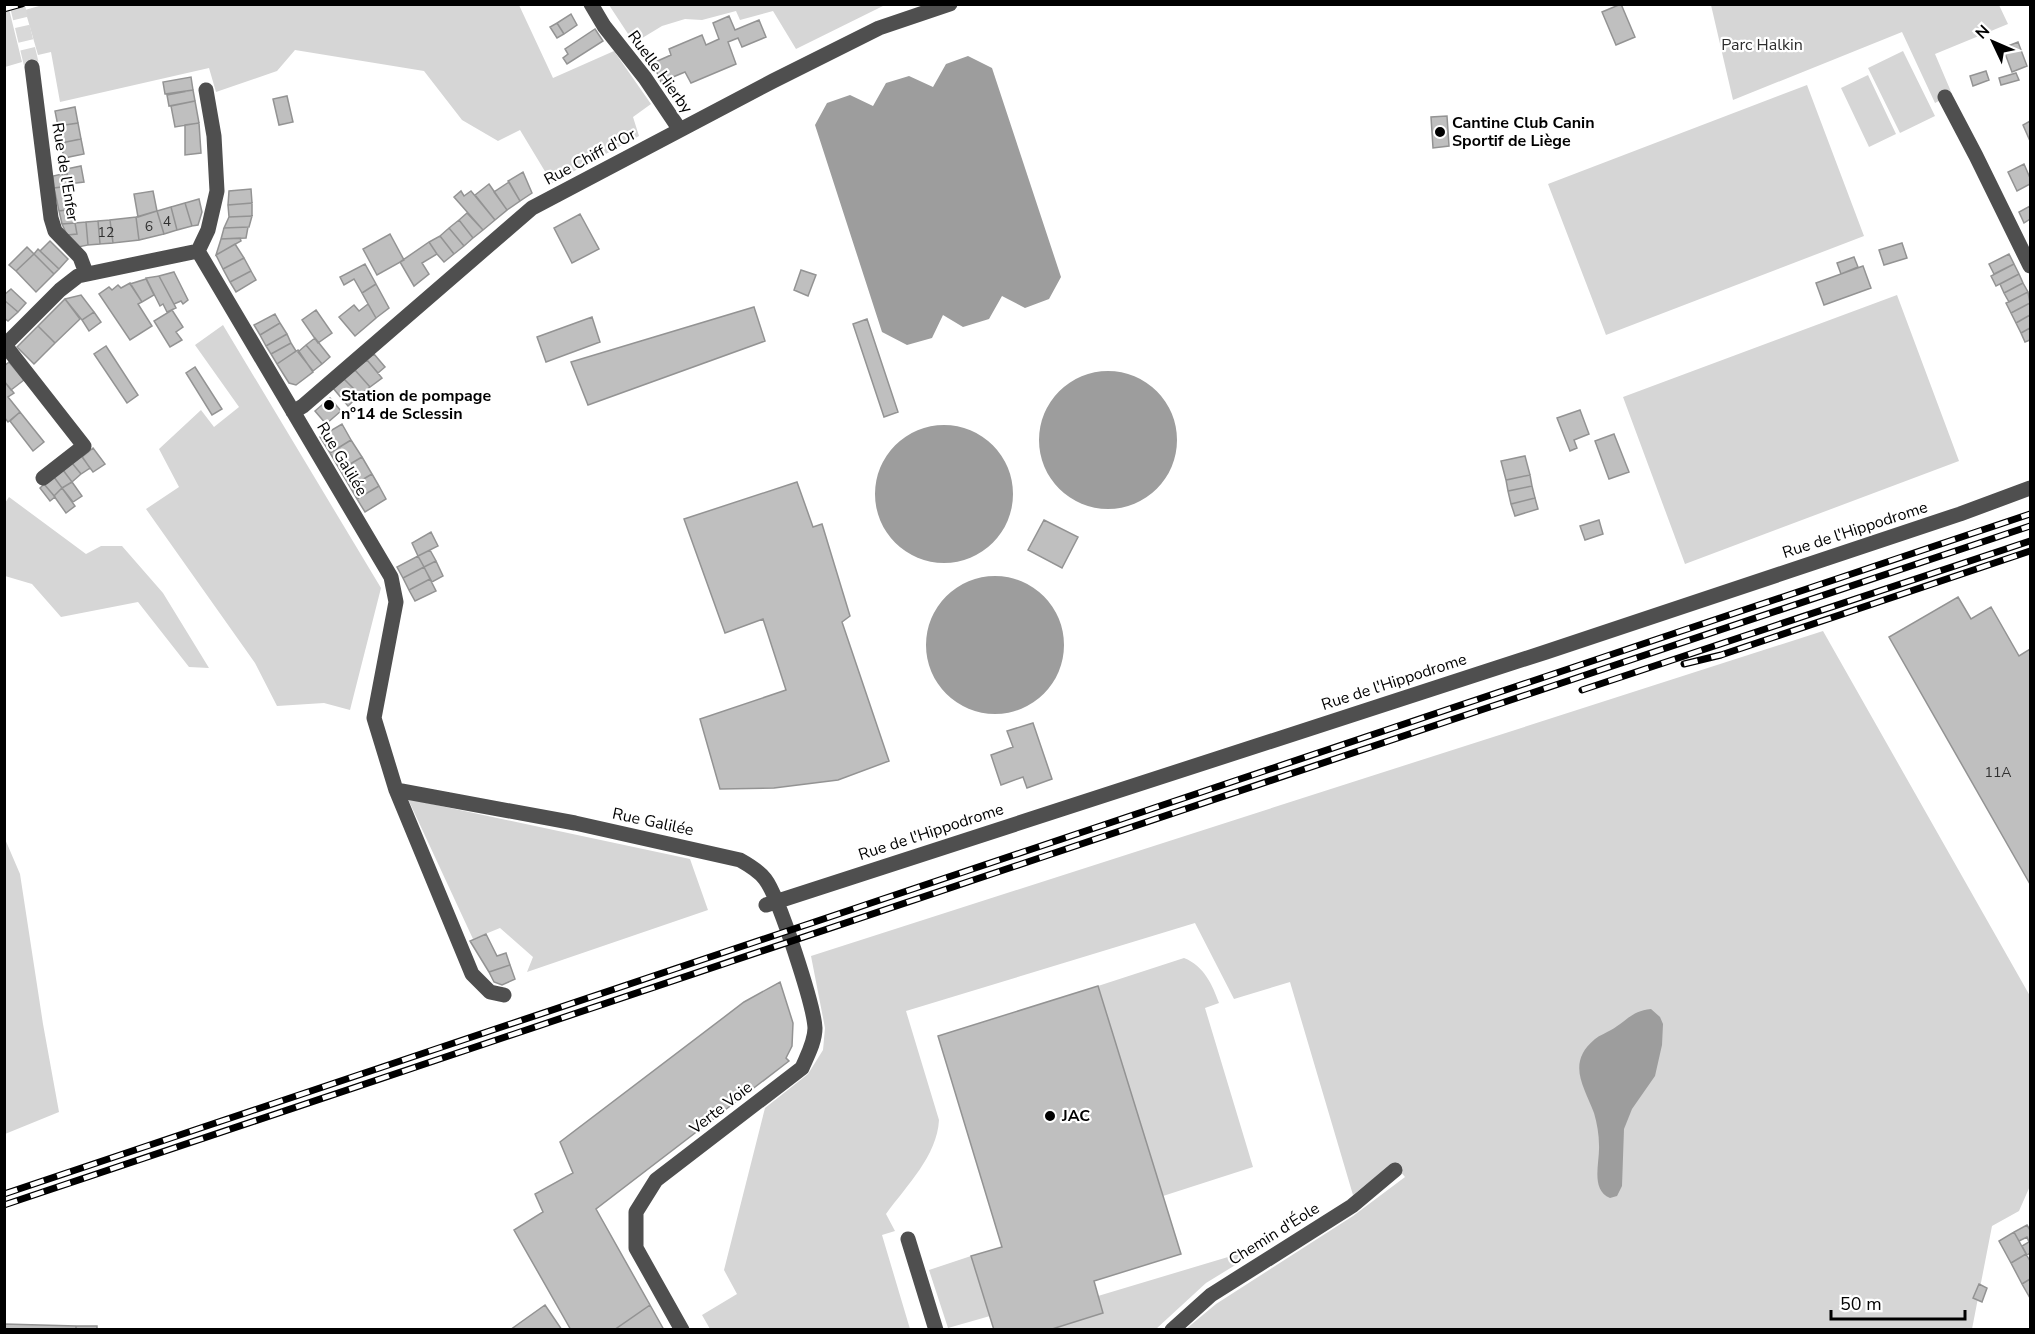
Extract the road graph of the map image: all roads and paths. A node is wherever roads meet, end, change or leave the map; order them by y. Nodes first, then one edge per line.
1 (591, 4) edge
2 (950, 4) edge
3 (32, 67) tunnel mouth
4 (206, 90) dead end
5 (1945, 97) dead end
6 (680, 130) junction
7 (198, 251) junction
8 (2031, 266) edge
9 (86, 273) junction
10 (5, 346) edge
11 (293, 412) junction
12 (43, 478) dead end
13 (2031, 488) edge
14 (396, 790) junction
15 (772, 903) junction
16 (504, 995) dead end
17 (1395, 1170) dead end
18 (909, 1239) dead end
19 (682, 1329) edge
20 (936, 1329) edge
21 (1172, 1329) edge

1 - 6 street, Ruelle Hierby
2 - 6 street, Rue Chiff d'Or
3 - 9 street, Rue de l'Enfer
4 - 7 street
5 - 8 street
6 - 11 street, Rue Chiff d'Or
7 - 9 street
7 - 11 street, Rue Galilée
9 - 10 street
10 - 12 street
11 - 14 street, Rue Galilée
13 - 15 street, Rue de l'Hippodrome
14 - 15 street, Rue Galilée
14 - 16 street, Rue Galilée
15 - 19 street, Verte Voie
17 - 21 street, Chemin d'Éole
18 - 20 street

